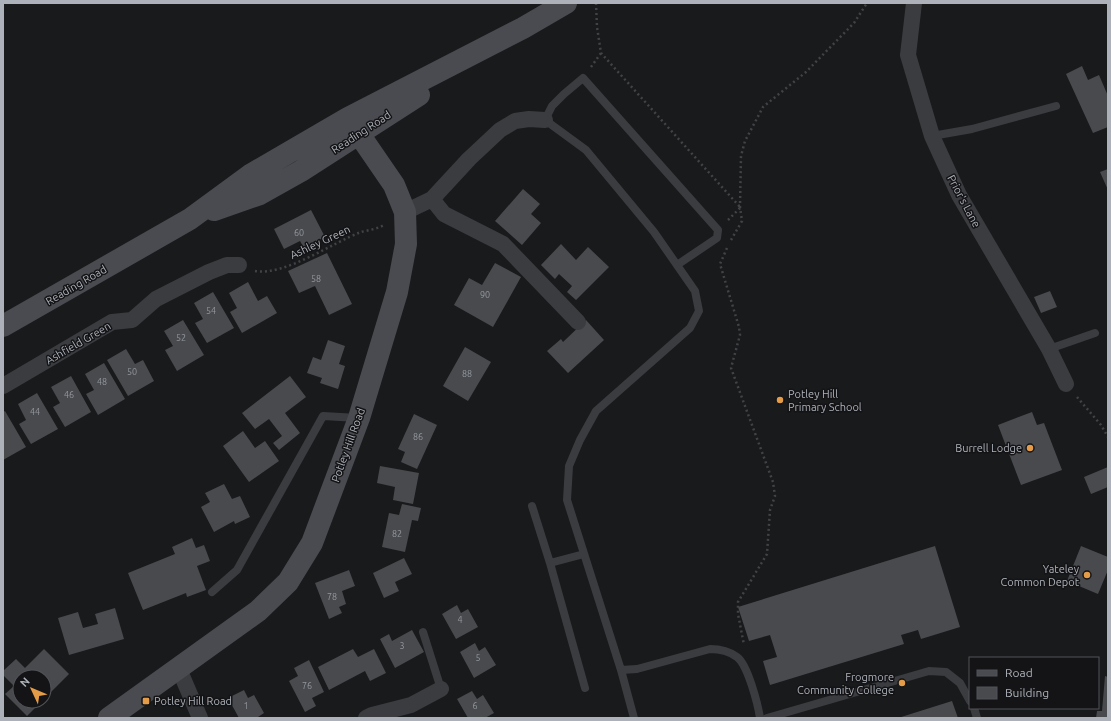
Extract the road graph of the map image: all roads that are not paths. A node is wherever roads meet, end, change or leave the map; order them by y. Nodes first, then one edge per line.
1 (566, 3) edge
2 (914, 3) edge
3 (1056, 106) dead end
4 (545, 120) junction
5 (353, 126) junction
6 (932, 136) junction
7 (432, 199) junction
8 (405, 212) junction
9 (239, 265) road end
10 (677, 265) junction
11 (578, 322) dead end
12 (3, 326) edge
13 (1095, 333) dead end
14 (1049, 349) junction
15 (1066, 384) road end
16 (3, 386) edge
17 (359, 418) junction
18 (532, 506) dead end
19 (584, 554) junction
20 (550, 564) junction
21 (212, 592) dead end
22 (423, 632) dead end
23 (179, 669) junction
24 (621, 670) junction
25 (585, 688) dead end
26 (441, 689) joint
27 (969, 699) edge
28 (109, 718) edge
29 (200, 718) edge
30 (366, 718) edge
31 (634, 718) edge
32 (760, 718) edge
33 (767, 718) edge

1 - 5 street, Reading Road
2 - 6 street, Prior's Lane
3 - 6 lane
4 - 7 street
4 - 10 lane
4 - 10 lane
5 - 8 street, Potley Hill Road
5 - 12 street, Reading Road
6 - 14 street, Prior's Lane
7 - 8 street
7 - 11 street
8 - 17 street, Potley Hill Road
9 - 16 street, Ashfield Green
10 - 19 lane
13 - 14 lane
14 - 15 street, Prior's Lane
17 - 21 lane
17 - 23 street, Potley Hill Road
18 - 20 lane
19 - 20 lane
19 - 24 lane
20 - 25 lane
22 - 26 lane
23 - 28 street, Potley Hill Road
23 - 29 street
24 - 31 lane
24 - 32 lane
26 - 30 street
27 - 33 lane

